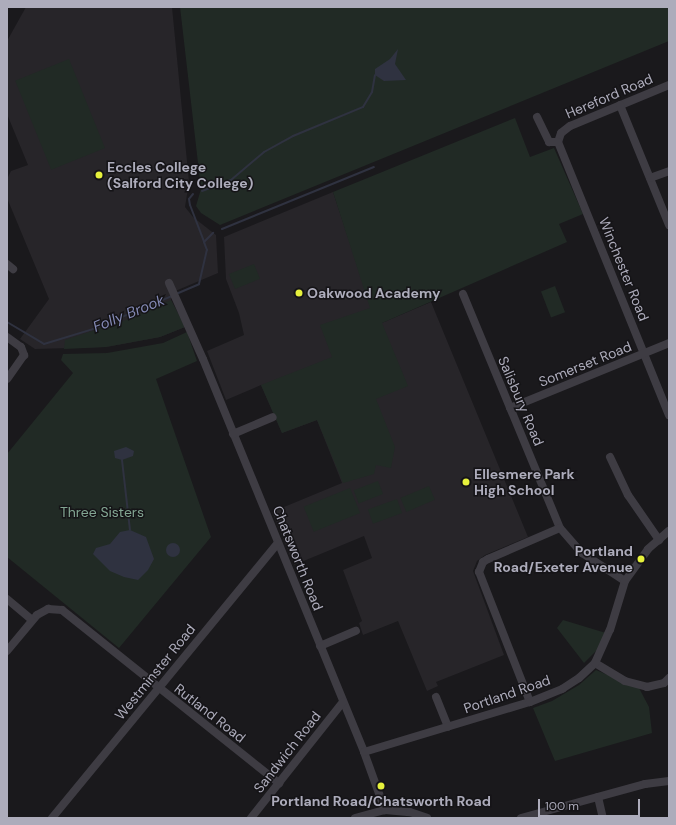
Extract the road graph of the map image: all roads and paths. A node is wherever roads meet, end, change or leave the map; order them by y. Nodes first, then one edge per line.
1 (669, 85) edge
2 (620, 105) junction
3 (536, 117) dead end
4 (558, 142) junction
5 (669, 171) edge
6 (650, 178) junction
7 (669, 225) edge
8 (170, 285) dead end
9 (463, 294) dead end
10 (7, 337) edge
11 (669, 343) edge
12 (645, 353) junction
13 (7, 379) edge
14 (510, 408) junction
15 (669, 415) edge
16 (273, 417) dead end
17 (233, 434) junction
18 (610, 457) dead end
19 (560, 528) junction
20 (669, 531) edge
21 (659, 540) junction
22 (278, 543) junction
23 (625, 581) junction
24 (7, 599) edge
25 (31, 619) junction
26 (356, 632) dead end
27 (320, 646) junction
28 (7, 651) edge
29 (595, 663) junction
30 (669, 678) edge
31 (157, 688) junction
32 (436, 697) dead end
33 (343, 702) junction
34 (530, 702) junction
35 (448, 727) junction
36 (364, 752) junction
37 (669, 781) edge
38 (279, 783) junction
39 (598, 797) junction
40 (385, 810) junction
41 (52, 818) edge
42 (251, 818) edge
43 (355, 818) edge
44 (427, 818) edge
45 (521, 818) edge
46 (604, 818) edge

1 - 2 street, Hereford Road
2 - 4 street, Hereford Road
2 - 6 street
3 - 4 street
4 - 12 street, Winchester Road
5 - 6 street
6 - 7 street
8 - 17 street, Chatsworth Road
9 - 14 street, Salisbury Road
10 - 13 street
11 - 12 street, Somerset Road
12 - 14 street, Somerset Road
12 - 15 street, Winchester Road
14 - 19 street, Salisbury Road
16 - 17 street
17 - 22 street, Chatsworth Road
18 - 21 street
19 - 23 street, Salisbury Road
19 - 34 street
20 - 21 street, Portland Road
21 - 23 street, Portland Road
22 - 27 street, Chatsworth Road
22 - 31 street, Westminster Road
23 - 29 street, Portland Road
24 - 25 street
25 - 28 street
25 - 31 street, Rutland Road
26 - 27 street
27 - 33 street, Chatsworth Road
29 - 30 street
29 - 34 street, Portland Road
31 - 38 street, Rutland Road
31 - 41 street, Westminster Road
32 - 35 street
33 - 36 street, Chatsworth Road
33 - 38 street, Sandwich Road
34 - 35 street, Portland Road
35 - 36 street, Portland Road
36 - 40 street, Chatsworth Road
37 - 39 street
38 - 42 street, Sandwich Road
39 - 45 street
39 - 46 street
40 - 43 street
40 - 44 street

